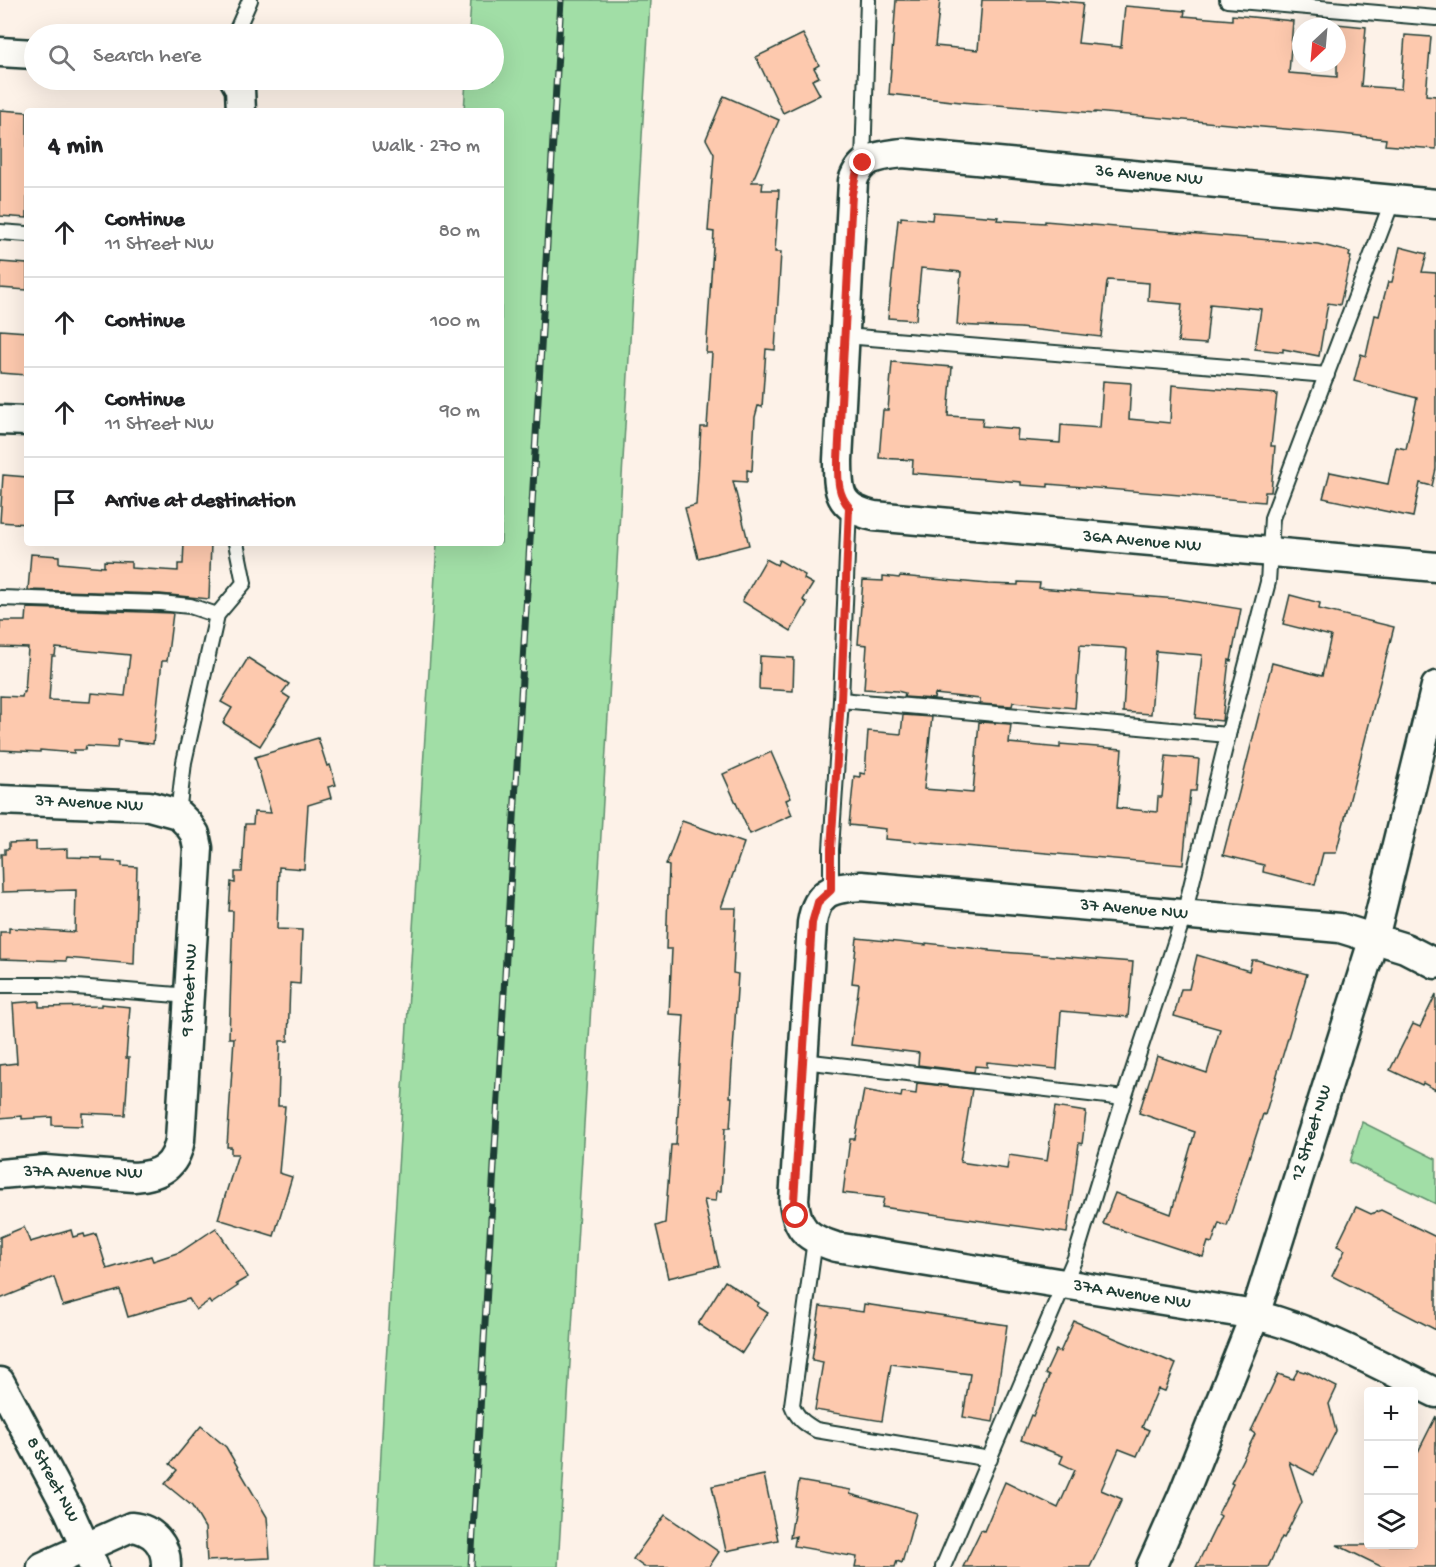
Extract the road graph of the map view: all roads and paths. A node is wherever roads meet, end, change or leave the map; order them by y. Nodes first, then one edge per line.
1 (250, 0) edge
2 (868, 0) edge
3 (1227, 0) edge
4 (1436, 18) edge
5 (239, 24) edge
6 (0, 52) edge
7 (24, 53) edge
8 (240, 90) edge
9 (241, 108) edge
10 (863, 163) junction
11 (1393, 199) junction
12 (1436, 204) edge
13 (0, 232) edge
14 (24, 234) edge
15 (845, 336) junction
16 (1328, 375) junction
17 (0, 420) edge
18 (24, 421) edge
19 (849, 507) junction
20 (237, 546) edge
21 (1270, 554) junction
22 (1436, 567) edge
23 (0, 598) edge
24 (217, 615) junction
25 (1436, 687) edge
26 (841, 700) junction
27 (1228, 735) junction
28 (0, 800) edge
29 (178, 814) junction
30 (829, 891) junction
31 (1184, 915) junction
32 (1374, 938) junction
33 (1436, 964) edge
34 (0, 985) edge
35 (190, 996) junction
36 (803, 1061) junction
37 (1124, 1098) junction
38 (166, 1169) joint
39 (0, 1174) edge
40 (815, 1240) junction
41 (1062, 1284) junction
42 (1255, 1315) junction
43 (0, 1382) edge
44 (1436, 1393) edge
45 (990, 1459) junction
46 (90, 1557) edge
47 (42, 1567) edge
48 (166, 1567) edge
49 (943, 1567) edge
50 (1151, 1567) edge

1 - 5 lane
2 - 10 lane
3 - 4 lane
6 - 7 street
8 - 9 street
10 - 11 street, 36 Avenue NW
10 - 15 street
11 - 12 street, 36 Avenue NW
11 - 16 lane
13 - 14 lane
15 - 16 lane
15 - 19 street
16 - 21 lane
17 - 18 street
19 - 21 street, 36A Avenue NW
19 - 26 lane
20 - 24 lane
21 - 22 street, 36A Avenue NW
21 - 27 lane
23 - 24 lane
24 - 29 lane
25 - 32 street, 12 Street NW
26 - 27 lane
26 - 30 lane
27 - 31 lane
28 - 29 street, 37 Avenue NW
29 - 35 street, 9 Street NW
30 - 31 street, 37 Avenue NW
30 - 36 street
31 - 32 street, 37 Avenue NW
31 - 37 lane
32 - 33 street, 37 Avenue NW
32 - 42 street, 12 Street NW
34 - 35 lane
35 - 38 street, 9 Street NW
36 - 37 lane
36 - 40 street
37 - 41 lane
38 - 39 street, 37A Avenue NW
40 - 41 street, 37A Avenue NW
40 - 45 lane
41 - 42 street, 37A Avenue NW
41 - 45 lane
42 - 44 street, 37A Avenue NW
42 - 50 street, 12 Street NW
43 - 46 street, 8 Street NW
45 - 49 lane
46 - 47 street
46 - 48 street

